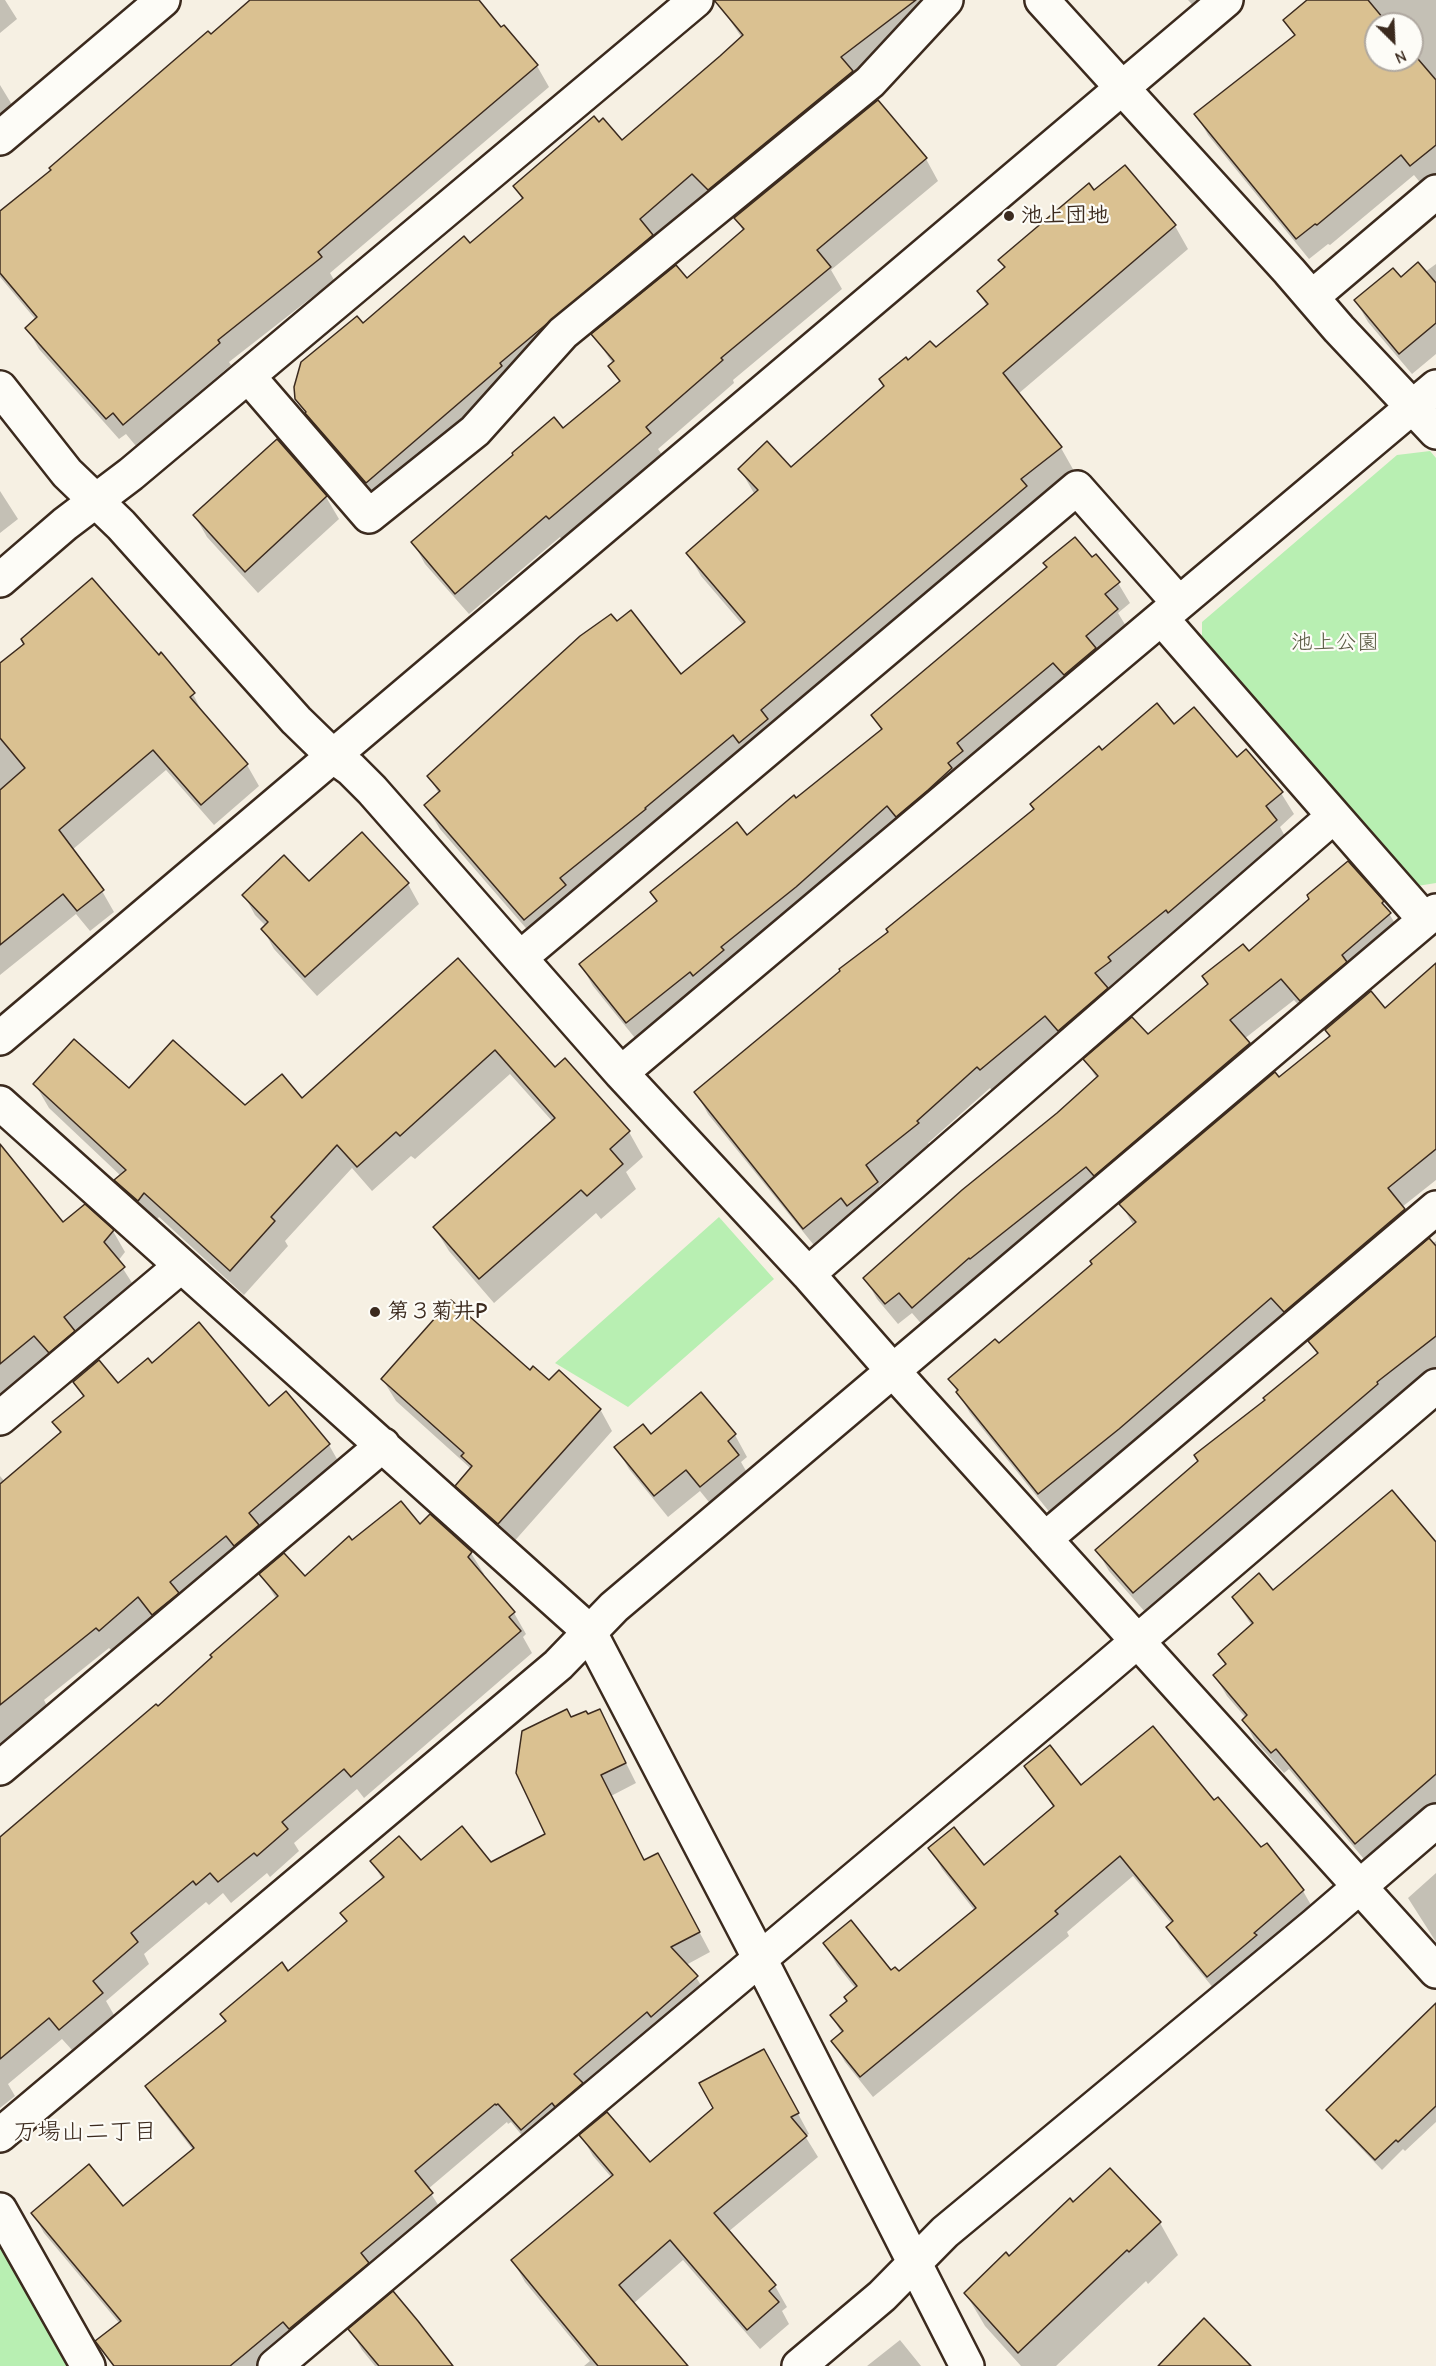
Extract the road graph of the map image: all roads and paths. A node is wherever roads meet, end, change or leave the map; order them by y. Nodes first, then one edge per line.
1 (163, 0) edge
2 (696, 0) edge
3 (946, 0) edge
4 (1042, 0) edge
5 (1226, 0) edge
6 (1122, 87) junction
7 (0, 138) edge
8 (1436, 192) edge
9 (1312, 297) junction
10 (248, 376) junction
11 (0, 388) edge
12 (1424, 397) edge
13 (1436, 432) edge
14 (97, 500) junction
15 (0, 579) edge
16 (1170, 611) junction
17 (333, 756) junction
18 (1334, 816) junction
19 (1431, 916) edge
20 (520, 958) junction
21 (0, 1038) edge
22 (621, 1073) junction
23 (0, 1103) edge
24 (1436, 1208) edge
25 (181, 1266) junction
26 (808, 1274) junction
27 (893, 1371) junction
28 (1436, 1386) edge
29 (0, 1418) edge
30 (383, 1445) junction
31 (1045, 1539) junction
32 (589, 1630) junction
33 (1137, 1641) junction
34 (0, 1768) edge
35 (1436, 1821) edge
36 (1359, 1887) junction
37 (760, 1959) junction
38 (1436, 1971) edge
39 (0, 2135) edge
40 (0, 2210) edge
41 (915, 2264) junction
42 (88, 2366) edge
43 (274, 2366) edge
44 (799, 2366) edge
45 (967, 2366) edge

1 - 7 street
2 - 10 street
3 - 10 street
4 - 6 street
5 - 6 street
6 - 9 street
6 - 17 street
8 - 9 street
9 - 12 street
10 - 14 street
11 - 14 street
12 - 13 street
12 - 16 street
14 - 15 street
14 - 17 street
16 - 18 street
16 - 20 street
16 - 22 street
17 - 20 street
17 - 21 street
18 - 19 street
18 - 26 street
19 - 27 street
20 - 22 street
22 - 26 street
23 - 25 street
24 - 31 street
25 - 29 street
25 - 30 street
26 - 27 street
27 - 31 street
27 - 32 street
28 - 33 street
30 - 32 street
30 - 34 street
31 - 33 street
32 - 37 street
32 - 39 street
33 - 36 street
33 - 37 street
35 - 36 street
36 - 38 street
36 - 41 street
37 - 41 street
37 - 43 street
40 - 42 street
41 - 44 street
41 - 45 street

